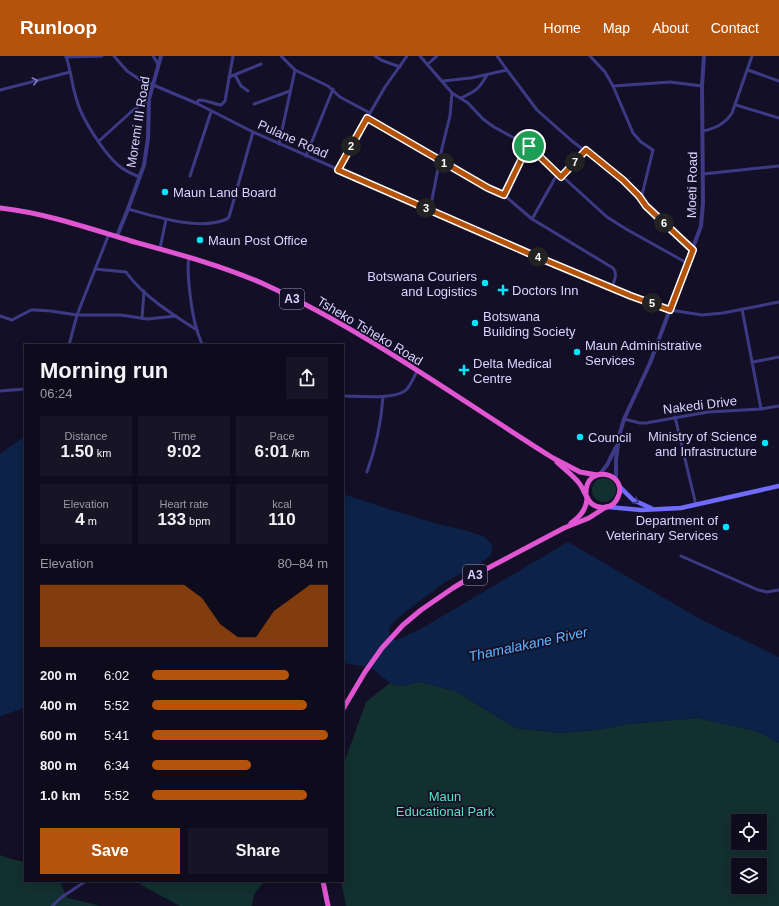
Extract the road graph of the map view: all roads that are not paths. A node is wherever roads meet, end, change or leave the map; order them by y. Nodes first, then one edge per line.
1 (66, 56) edge
2 (102, 56) edge
3 (114, 56) edge
4 (153, 56) edge
5 (161, 56) edge
6 (233, 56) edge
7 (281, 56) edge
8 (375, 56) edge
9 (407, 56) edge
10 (420, 56) edge
11 (437, 56) edge
12 (497, 56) edge
13 (590, 56) edge
14 (704, 56) edge
15 (752, 56) edge
16 (158, 64) junction
17 (261, 64) dead end
18 (428, 64) junction
19 (400, 67) junction
20 (295, 70) junction
21 (507, 70) junction
22 (748, 70) junction
23 (70, 72) junction
24 (235, 75) junction
25 (487, 75) junction
26 (229, 77) junction
27 (443, 81) junction
28 (779, 81) edge
29 (153, 85) junction
30 (613, 86) junction
31 (702, 86) junction
32 (333, 89) junction
33 (0, 90) edge
34 (290, 91) junction
35 (248, 92) dead end
36 (452, 93) junction
37 (461, 98) junction
38 (149, 99) junction
39 (196, 103) junction
40 (254, 104) dead end
41 (736, 105) junction
42 (211, 112) junction
43 (370, 113) junction
44 (367, 118) junction
45 (779, 118) edge
46 (702, 131) junction
47 (253, 132) junction
48 (100, 141) junction
49 (279, 144) junction
50 (529, 146) junction
51 (586, 150) junction
52 (306, 156) junction
53 (440, 161) junction
54 (779, 166) edge
55 (338, 170) junction
56 (558, 173) junction
57 (703, 174) junction
58 (190, 176) dead end
59 (140, 177) junction
60 (561, 177) junction
61 (504, 195) junction
62 (641, 199) junction
63 (0, 208) edge
64 (128, 209) junction
65 (430, 210) junction
66 (532, 218) junction
67 (166, 220) junction
68 (109, 233) junction
69 (117, 236) junction
70 (160, 248) junction
71 (693, 250) junction
72 (189, 258) junction
73 (687, 263) junction
74 (95, 269) junction
75 (612, 288) junction
76 (144, 291) junction
77 (779, 302) edge
78 (742, 309) junction
79 (670, 310) junction
80 (77, 315) junction
81 (0, 316) edge
82 (176, 316) junction
83 (142, 318) junction
84 (197, 330) junction
85 (69, 344) edge
86 (202, 344) edge
87 (779, 357) edge
88 (753, 362) junction
89 (417, 371) junction
90 (24, 389) edge
91 (0, 392) edge
92 (344, 396) edge
93 (383, 397) junction
94 (779, 406) edge
95 (761, 409) junction
96 (675, 417) junction
97 (624, 419) junction
98 (617, 443) junction
99 (553, 458) junction
100 (367, 472) dead end
101 (598, 475) junction
102 (618, 484) junction
103 (779, 486) edge
104 (587, 495) junction
105 (696, 505) junction
106 (607, 507) junction
107 (657, 510) junction
108 (564, 528) junction
109 (681, 556) dead end
110 (779, 590) edge
111 (344, 706) edge
112 (84, 882) edge
113 (323, 882) edge
114 (52, 906) edge
115 (328, 906) edge

1 - 2 street
1 - 23 street
3 - 29 street, Pulane Road
4 - 16 street
5 - 16 street, Moremi III Road
6 - 26 street
7 - 20 street
8 - 19 street
9 - 19 street
10 - 18 street
11 - 18 street
12 - 21 street
13 - 30 street
14 - 31 street, Moeti Road
15 - 22 street
16 - 29 street, Moremi III Road
17 - 24 street
18 - 27 street
19 - 43 street
20 - 32 street
20 - 34 street
21 - 25 street
21 - 51 street
22 - 28 street
22 - 41 street
33 -> 23 street
23 - 48 street
24 - 26 street
24 - 35 street
25 - 27 street
25 - 37 street
26 - 39 street
27 - 36 street
29 - 38 street, Moremi III Road
29 - 39 street, Pulane Road
30 - 31 street
30 - 62 street
31 - 46 street, Moeti Road
32 - 43 street
32 - 52 street
34 - 40 street
34 - 49 street
36 - 37 street
36 - 53 street
37 - 50 street
38 - 48 street
38 - 59 street, Moremi III Road
39 - 42 street, Pulane Road
41 - 45 street
41 - 46 street
42 - 47 street, Pulane Road
42 - 58 street
43 - 44 street
44 - 53 street
44 - 55 street
46 - 57 street, Moeti Road
47 - 49 street, Pulane Road
47 - 67 street
48 - 59 street
49 - 52 street, Pulane Road
50 - 56 street
50 - 61 street
51 - 60 street
51 - 62 street
52 - 55 street, Pulane Road
53 - 61 street
53 - 65 street
54 - 57 street
55 - 65 street, Pulane Road
56 - 60 street
56 - 66 street
57 - 71 street, Moeti Road
59 - 64 street, Moremi III Road
60 - 73 street
61 - 66 street
62 - 71 street
63 - 68 highway, Tsheko Tsheko Road / A3
64 - 67 street
64 - 69 street, Moremi III Road
65 - 75 street, Pulane Road
66 - 75 street
67 - 70 street
68 - 69 highway, Tsheko Tsheko Road / A3
68 - 74 street
69 - 70 highway, Tsheko Tsheko Road / A3
70 - 72 highway, Tsheko Tsheko Road / A3
71 - 73 street, Moeti Road
72 - 84 street
72 - 89 highway, Tsheko Tsheko Road / A3
73 - 79 street, Moeti Road
74 - 76 street
74 - 80 street
75 - 79 street, Pulane Road
76 - 82 street
76 - 83 street
77 - 78 street, Pulane Road
78 - 79 street, Pulane Road
78 - 88 street
79 - 97 street, Moeti Road
80 - 81 street
80 - 83 street
80 - 85 street
82 - 83 street
82 - 84 street
84 - 86 street
87 - 88 street
88 - 95 street
89 - 93 street
89 - 99 highway, Tsheko Tsheko Road / A3
90 - 91 street
92 - 93 street
93 - 100 street
94 - 95 street, Nakedi Drive
95 - 96 street, Nakedi Drive
96 - 97 street, Nakedi Drive
96 - 105 street
97 - 98 street, Moeti Road
98 - 101 street, Moeti Road
98 - 102 street, Moeti Road
99 - 101 highway, Tsheko Tsheko Road / A3
99 - 104 highway, Tsheko Tsheko Road / A3
101 - 102 highway, A3
101 - 104 highway, A3
102 - 106 highway, A3
102 -> 107 main road
103 - 105 main road
104 - 106 highway, A3
104 - 108 highway, A3
105 - 107 main road
106 - 107 main road
106 - 108 highway, A3
108 - 111 highway, A3
109 - 110 street
112 - 114 street
113 - 115 highway

